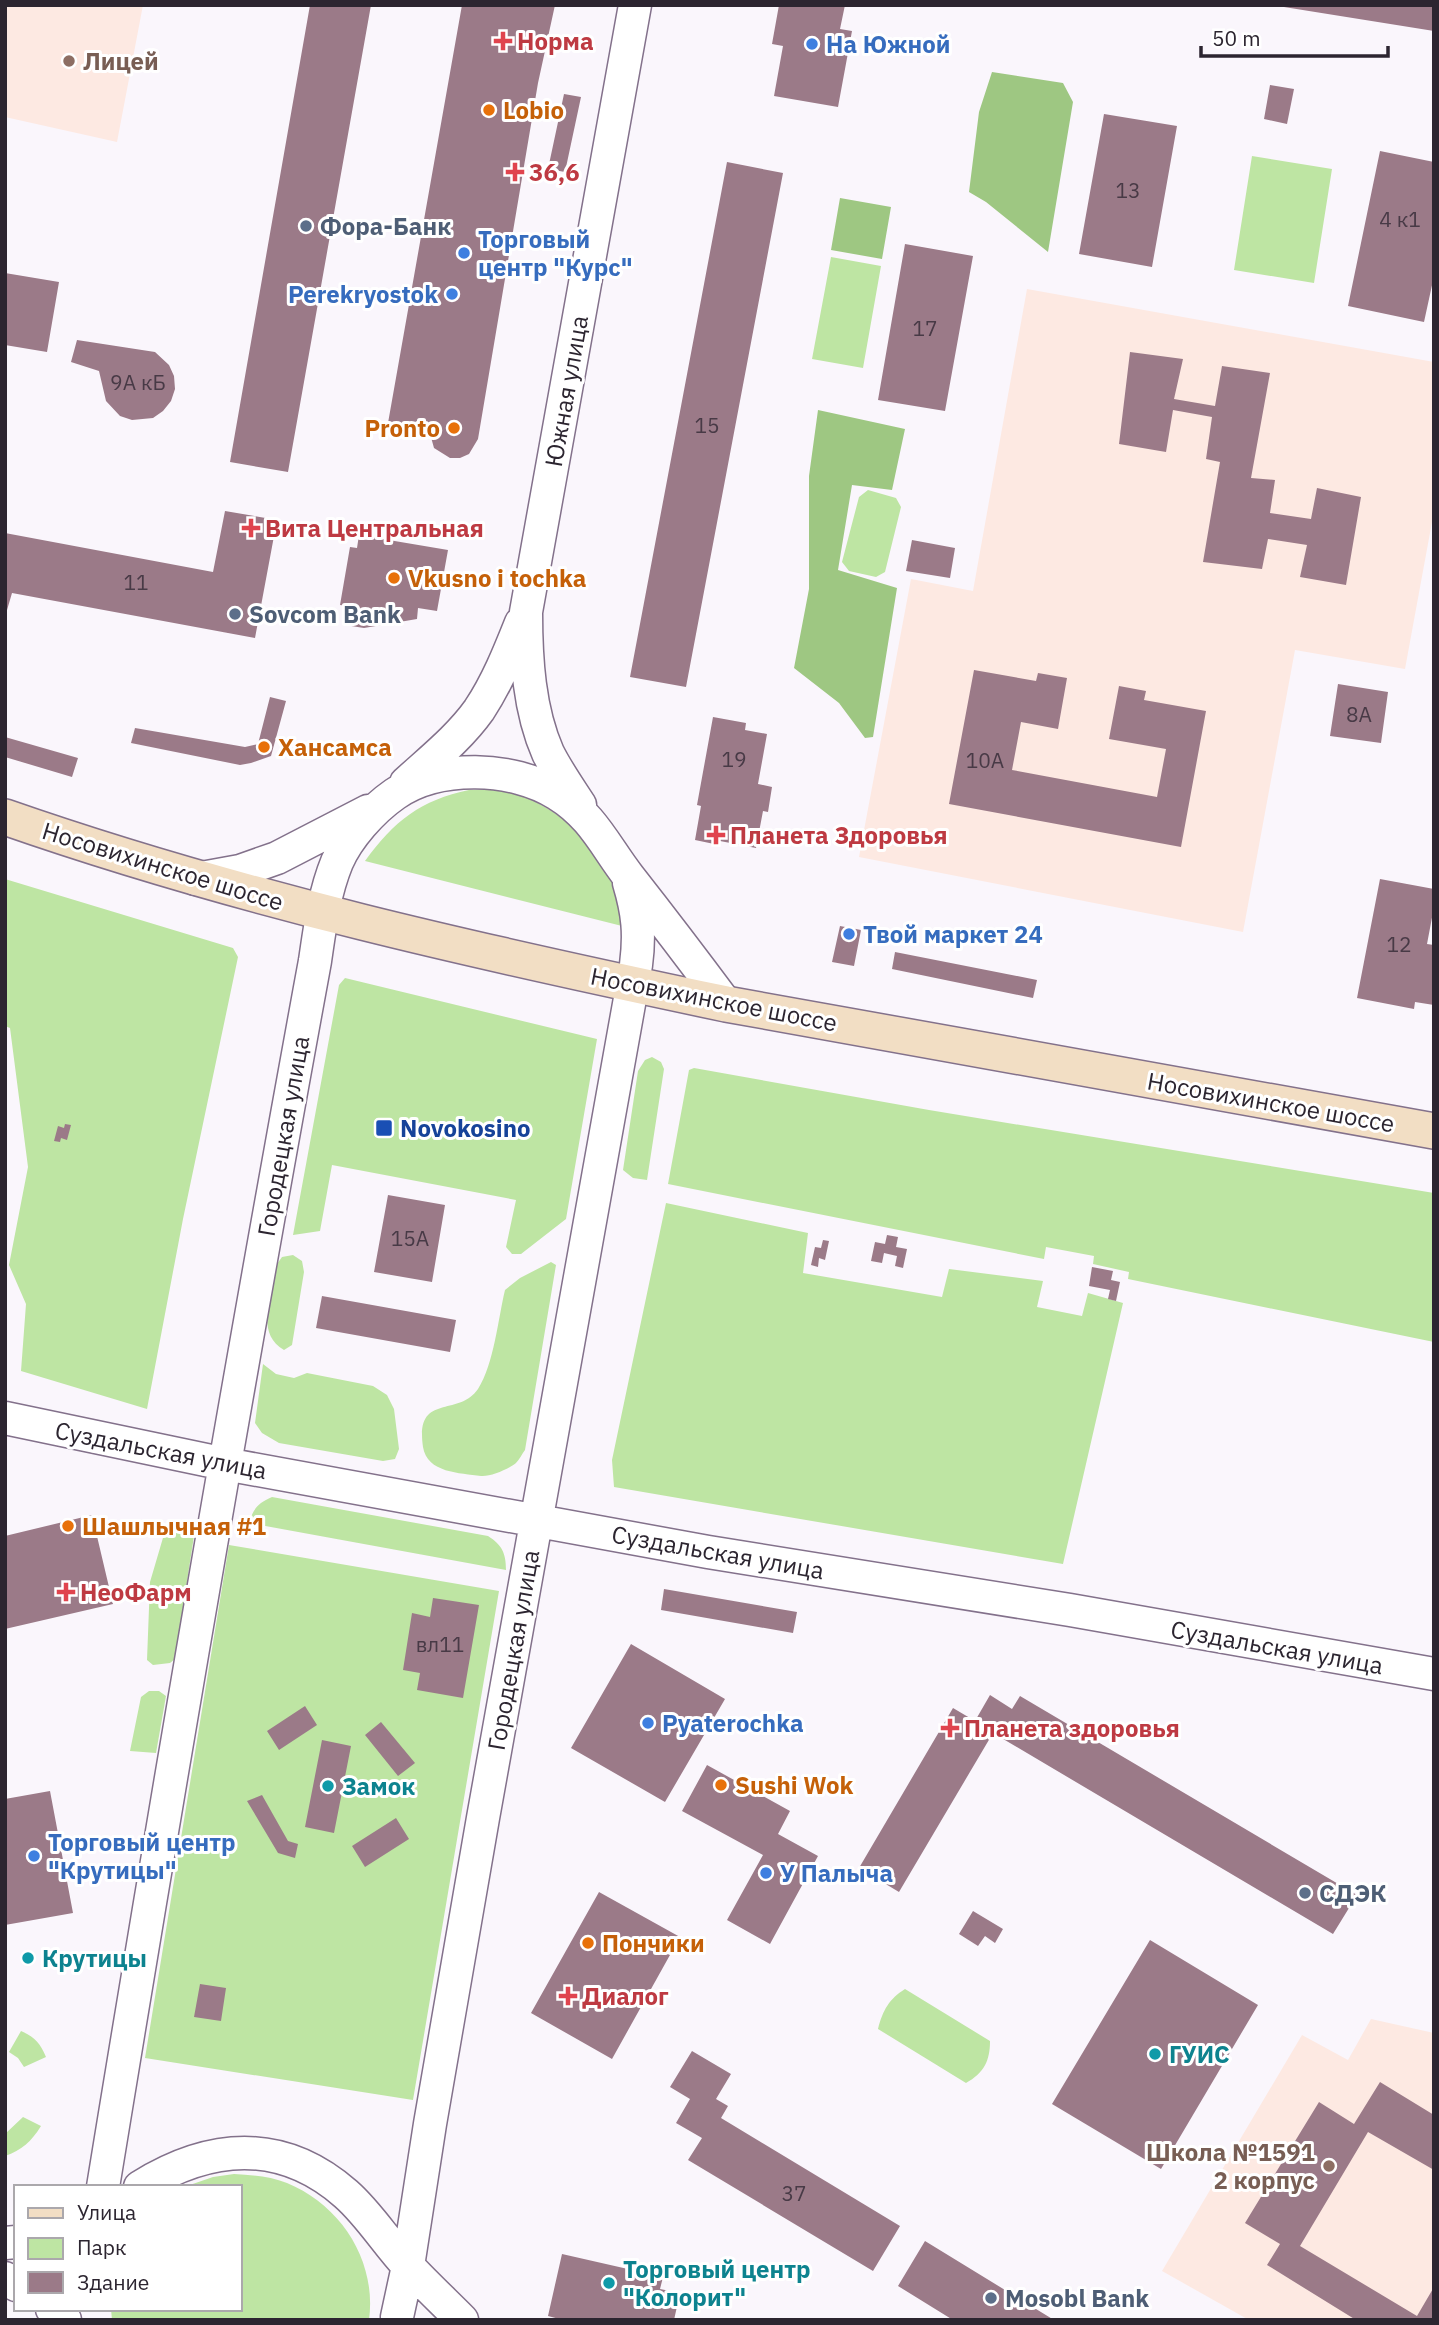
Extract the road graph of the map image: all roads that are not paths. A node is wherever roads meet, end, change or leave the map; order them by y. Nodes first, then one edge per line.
1 (635, 5) edge
2 (526, 612) junction
3 (389, 798) junction
4 (5, 817) edge
5 (596, 828) junction
6 (627, 874) junction
7 (195, 879) junction
8 (322, 913) junction
9 (633, 984) junction
10 (726, 1004) junction
11 (1434, 1131) edge
12 (5, 1418) edge
13 (225, 1464) junction
14 (537, 1521) junction
15 (1434, 1674) edge
16 (147, 2183) edge
17 (103, 2185) edge
18 (367, 2217) junction
19 (408, 2266) junction
20 (397, 2318) edge
21 (462, 2320) edge

1 - 2 street, Южная улица
2 - 3 street, Южная улица
2 - 5 street, Южная улица
3 - 5 street
3 - 7 street
3 - 8 street, Городецкая улица
4 - 7 main road, Носовихинское шоссе
5 - 6 street
6 - 9 street, Городецкая улица
6 - 10 street
7 - 8 main road, Носовихинское шоссе
8 - 9 main road, Носовихинское шоссе
8 - 13 street, Городецкая улица
9 - 10 main road, Носовихинское шоссе
9 - 14 street, Городецкая улица
10 - 11 main road, Носовихинское шоссе
12 - 13 street, Суздальская улица
13 - 14 street, Суздальская улица
13 - 17 street, Городецкая улица
14 - 15 street, Суздальская улица
14 - 19 street, Городецкая улица
16 - 18 street
18 - 19 street
18 - 20 street
19 - 20 street, Городецкая улица
19 - 21 street

